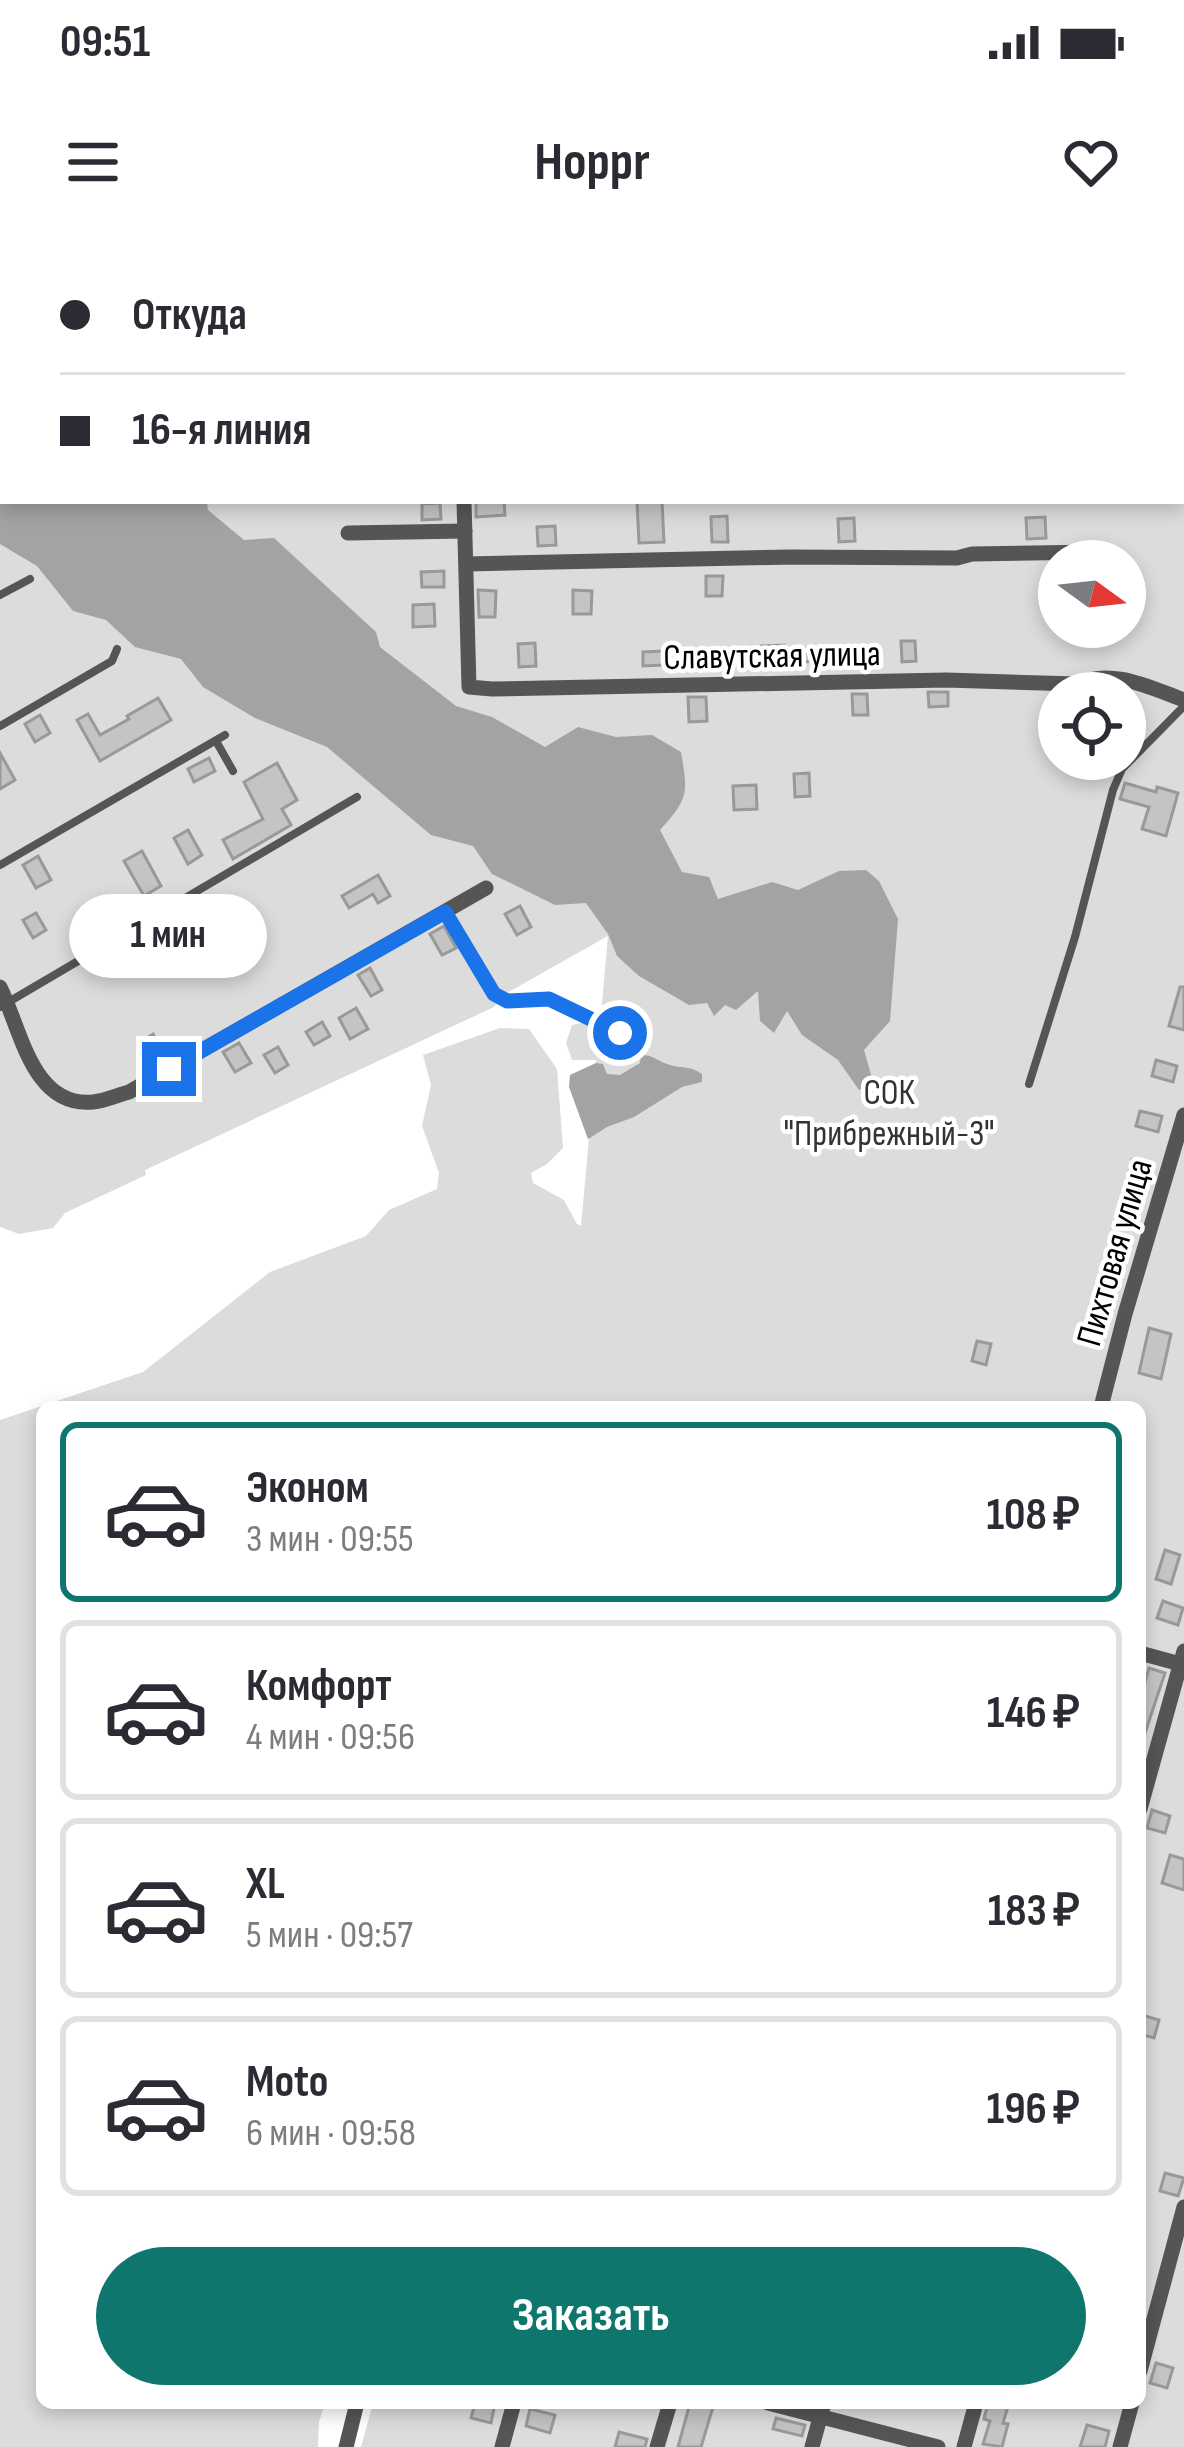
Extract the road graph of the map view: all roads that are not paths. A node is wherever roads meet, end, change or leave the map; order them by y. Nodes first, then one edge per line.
1 (464, 504) edge
2 (465, 531) junction
3 (348, 533) dead end
4 (1038, 553) edge
5 (466, 564) junction
6 (30, 578) dead end
7 (0, 595) edge
8 (117, 649) dead end
9 (1184, 703) edge
10 (0, 726) edge
11 (233, 771) dead end
12 (357, 796) dead end
13 (0, 866) edge
14 (486, 888) dead end
15 (445, 912) junction
16 (0, 986) edge
17 (4, 1005) edge
18 (620, 1033) dead end
19 (1029, 1084) dead end
20 (1184, 1115) edge
21 (1103, 1401) edge
22 (1146, 1653) edge
23 (1183, 1660) edge
24 (1146, 1788) edge
25 (1184, 2207) edge
26 (1146, 2350) edge
27 (356, 2409) edge
28 (512, 2409) edge
29 (668, 2409) edge
30 (974, 2409) edge
31 (1130, 2409) edge
32 (822, 2410) edge
33 (346, 2447) edge
34 (502, 2447) edge
35 (657, 2447) edge
36 (812, 2447) edge
37 (938, 2447) edge
38 (964, 2447) edge
39 (1120, 2447) edge

1 - 2 street
2 - 3 street
2 - 5 street
4 - 5 street
5 - 9 street, Славутская улица
6 - 7 lane
8 - 10 lane
9 - 19 lane
11 - 13 lane
12 - 17 lane
14 - 15 street
15 - 17 street
15 - 18 lane
16 - 17 street
20 - 21 street, Пихтовая улица
22 - 23 street
23 - 24 street
25 - 26 street
27 - 33 street
28 - 34 street
29 - 35 street
30 - 38 street
31 - 39 street
32 - 36 street
32 - 37 street

